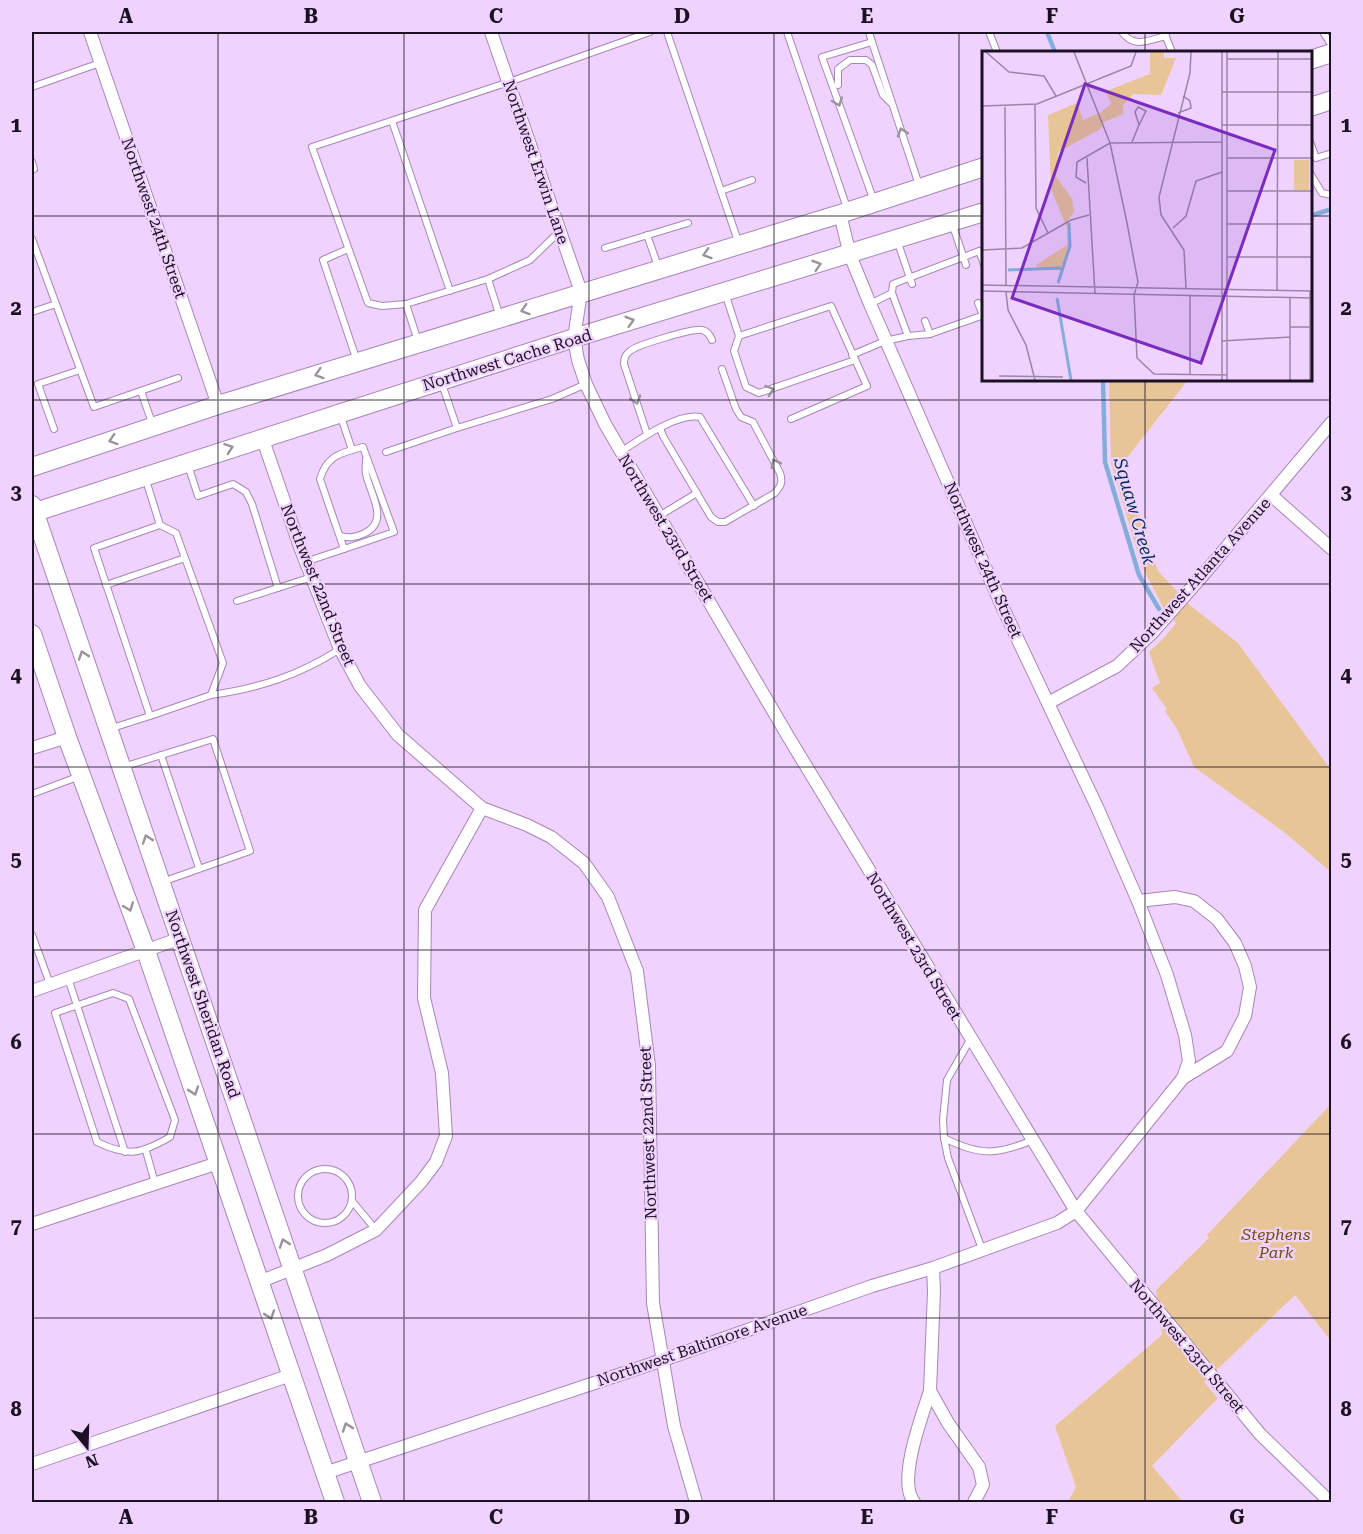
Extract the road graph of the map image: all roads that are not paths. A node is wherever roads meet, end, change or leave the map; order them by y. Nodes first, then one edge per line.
1 (90, 32) edge
2 (491, 32) edge
3 (650, 32) edge
4 (667, 32) edge
5 (787, 32) edge
6 (869, 32) edge
7 (989, 32) edge
8 (1122, 32) edge
9 (1323, 32) edge
10 (1165, 34) edge
11 (872, 42) junction
12 (1332, 46) edge
13 (998, 51) edge
14 (1172, 51) edge
15 (1332, 53) edge
16 (1312, 60) edge
17 (101, 63) junction
18 (508, 82) junction
19 (838, 85) dead end
20 (32, 87) edge
21 (1332, 100) edge
22 (893, 106) junction
23 (1312, 106) edge
24 (849, 116) dead end
25 (392, 121) junction
26 (847, 125) junction
27 (1312, 145) edge
28 (1332, 153) edge
29 (1316, 158) junction
30 (32, 162) edge
31 (1312, 163) edge
32 (982, 168) edge
33 (32, 170) edge
34 (1312, 175) edge
35 (752, 180) dead end
36 (920, 188) junction
37 (721, 191) junction
38 (1332, 195) edge
39 (874, 203) junction
40 (844, 213) junction
41 (982, 213) edge
42 (952, 222) junction
43 (688, 223) dead end
44 (560, 231) junction
45 (647, 236) junction
46 (32, 239) edge
47 (897, 240) junction
48 (739, 245) junction
49 (605, 248) dead end
50 (348, 249) junction
51 (850, 255) junction
52 (963, 257) junction
53 (982, 259) edge
54 (966, 265) dead end
55 (659, 269) junction
56 (910, 276) junction
57 (488, 279) junction
58 (912, 284) dead end
59 (450, 291) junction
60 (581, 292) junction
61 (725, 292) junction
62 (892, 293) junction
63 (978, 303) dead end
64 (56, 304) junction
65 (406, 304) junction
66 (870, 304) junction
67 (32, 312) edge
68 (982, 313) edge
69 (982, 315) edge
70 (500, 318) junction
71 (925, 321) dead end
72 (930, 334) junction
73 (739, 336) junction
74 (908, 336) junction
75 (574, 338) junction
76 (712, 340) dead end
77 (885, 341) junction
78 (419, 342) junction
79 (854, 358) junction
80 (357, 362) junction
81 (722, 369) dead end
82 (80, 370) junction
83 (178, 378) dead end
84 (441, 380) junction
85 (586, 384) junction
86 (35, 385) edge
87 (141, 391) junction
88 (218, 405) junction
89 (340, 412) junction
90 (791, 419) dead end
91 (1332, 422) edge
92 (153, 426) junction
93 (457, 428) junction
94 (660, 428) junction
95 (54, 429) dead end
96 (647, 434) junction
97 (262, 437) junction
98 (352, 450) junction
99 (386, 452) dead end
100 (621, 452) junction
101 (366, 457) junction
102 (187, 462) junction
103 (32, 467) edge
104 (144, 477) junction
105 (697, 494) junction
106 (1270, 495) junction
107 (754, 506) junction
108 (32, 510) edge
109 (659, 516) junction
110 (160, 525) junction
111 (340, 536) junction
112 (344, 549) junction
113 (1332, 549) edge
114 (185, 558) junction
115 (305, 561) junction
116 (312, 577) junction
117 (106, 585) junction
118 (278, 588) junction
119 (237, 601) dead end
120 (32, 634) edge
121 (339, 649) junction
122 (34, 653) edge
123 (211, 695) junction
124 (1048, 703) junction
125 (150, 716) junction
126 (109, 729) junction
127 (67, 736) junction
128 (32, 748) edge
129 (161, 755) junction
130 (122, 768) junction
131 (81, 776) junction
132 (32, 793) edge
133 (482, 808) junction
134 (199, 868) junction
135 (161, 882) junction
136 (1138, 902) junction
137 (32, 935) edge
138 (181, 938) junction
139 (146, 951) junction
140 (68, 978) junction
141 (50, 984) junction
142 (32, 991) edge
143 (77, 1005) junction
144 (970, 1040) junction
145 (1183, 1078) junction
146 (944, 1138) junction
147 (1034, 1140) junction
148 (146, 1151) junction
149 (125, 1152) junction
150 (218, 1163) junction
151 (155, 1184) junction
152 (352, 1201) junction
153 (1076, 1211) junction
154 (32, 1224) edge
155 (376, 1230) junction
156 (982, 1249) junction
157 (933, 1268) junction
158 (293, 1269) junction
159 (259, 1282) junction
160 (663, 1360) junction
161 (291, 1375) junction
162 (930, 1391) junction
163 (359, 1462) junction
164 (32, 1464) edge
165 (325, 1473) junction
166 (334, 1503) edge
167 (372, 1503) edge
168 (696, 1503) edge
169 (914, 1503) edge
170 (974, 1503) edge
171 (1330, 1503) edge

1 - 17 street, Northwest 24th Street
2 - 18 street, Northwest Erwin Lane
3 - 18 lane
4 - 37 lane
5 - 40 lane
6 - 11 lane
7 - 13 lane
8 - 10 lane
9 - 12 lane
10 - 14 lane
11 - 22 lane
11 -> 26 lane
15 - 16 main road
17 - 20 lane
17 - 88 street, Northwest 24th Street
18 - 25 lane
18 - 44 street, Northwest Erwin Lane
19 - 22 lane
21 - 23 main road
36 -> 22 lane
24 - 26 lane
25 - 50 lane
25 - 59 lane
26 - 39 lane
27 - 29 lane
28 - 29 lane
29 - 31 lane
30 - 33 lane
32 - 36 main road
34 - 38 lane
35 - 37 lane
36 - 39 main road
37 - 48 lane
39 - 40 main road
40 - 48 main road
40 - 51 street, Northwest 24th Street
41 - 42 main road, Northwest Cache Road
42 - 47 main road, Northwest Cache Road
42 - 52 lane
43 - 45 lane
44 - 57 lane
44 - 60 street, Northwest Erwin Lane
45 - 49 lane
45 - 55 lane
46 - 64 lane
47 - 51 main road, Northwest Cache Road
47 - 56 lane
48 -> 55 main road
50 - 65 lane
50 - 80 lane
61 -> 51 main road, Northwest Cache Road
51 - 66 street, Northwest 24th Street
52 - 53 lane
52 - 54 lane
52 - 56 lane
55 - 60 main road
56 - 58 lane
56 - 62 lane
57 - 59 lane
57 - 70 lane
59 - 65 lane
60 -> 70 main road
60 - 75 street
61 - 73 lane
75 -> 61 main road, Northwest Cache Road
62 - 66 lane
62 - 74 lane
63 - 68 lane
64 - 67 lane
64 - 82 lane
65 - 78 lane
66 - 77 street, Northwest 24th Street
69 - 72 lane
70 - 78 main road
71 - 72 lane
72 - 74 lane
73 - 79 lane
73 -> 79 lane
74 - 77 lane
75 - 84 main road, Northwest Cache Road
75 - 85 street, Northwest 23rd Street
76 -> 96 lane
77 - 79 lane
77 - 124 street, Northwest 24th Street
78 - 80 main road
79 - 90 lane
80 -> 88 main road
107 -> 81 lane
82 - 86 lane
82 - 87 lane
83 - 87 lane
84 - 89 main road, Northwest Cache Road
84 - 93 lane
85 - 93 lane
85 - 100 street, Northwest 23rd Street
86 - 95 lane
87 - 92 lane
88 - 92 main road
89 - 97 main road, Northwest Cache Road
89 - 98 lane
91 - 106 street, Northwest Atlanta Avenue
92 -> 103 main road
93 - 99 lane
94 - 96 lane
94 - 105 lane
94 - 107 lane
96 - 100 lane
102 -> 97 main road, Northwest Cache Road
97 - 115 street, Northwest 22nd Street
98 - 101 lane
98 - 111 lane
100 - 109 street, Northwest 23rd Street
101 - 111 lane
101 - 112 lane
102 - 104 main road, Northwest Cache Road
102 - 118 lane
104 - 108 main road, Northwest Cache Road
104 - 110 lane
105 - 107 lane
105 - 109 lane
106 - 113 street
106 - 124 street, Northwest Atlanta Avenue
126 -> 108 main road, Northwest Sheridan Road
109 - 144 street, Northwest 23rd Street
110 - 114 lane
110 - 117 lane
111 - 112 lane
112 - 115 lane
114 - 117 lane
114 - 123 lane
115 - 116 street, Northwest 22nd Street
116 - 118 lane
116 - 121 street, Northwest 22nd Street
117 - 125 lane
118 - 119 lane
120 - 122 main road
121 - 123 lane
121 - 133 street, Northwest 22nd Street
122 - 127 main road
123 - 125 lane
124 - 136 street, Northwest 24th Street
125 - 126 lane
126 - 130 main road, Northwest Sheridan Road
127 - 128 street
127 - 131 main road
129 - 130 lane
129 - 134 lane
129 - 134 lane
135 -> 130 main road, Northwest Sheridan Road
131 - 132 lane
131 -> 139 main road
133 - 155 street
133 - 160 street, Northwest 22nd Street
134 - 135 lane
135 - 138 main road, Northwest Sheridan Road
136 - 145 street, Northwest 24th Street
136 - 145 street
137 - 141 lane
138 - 139 street
158 -> 138 main road, Northwest Sheridan Road
139 - 140 street
139 -> 150 main road
140 - 141 street
140 - 143 lane
141 - 142 street
143 - 148 lane
143 - 149 lane
143 - 149 lane
144 - 146 lane
144 - 147 street, Northwest 23rd Street
145 - 153 street
146 - 147 lane
146 - 156 lane
147 - 153 street, Northwest 23rd Street
148 - 149 lane
148 - 151 lane
150 - 151 street
150 - 159 main road
151 - 154 street
152 - 152 lane
152 - 155 lane
153 - 156 street, Northwest Baltimore Avenue
153 - 171 street, Northwest 23rd Street
155 - 158 street
156 - 157 street, Northwest Baltimore Avenue
157 - 160 street, Northwest Baltimore Avenue
157 - 162 street
158 - 159 street
163 -> 158 main road, Northwest Sheridan Road
159 -> 161 main road
160 - 163 street, Northwest Baltimore Avenue
160 - 168 street, Northwest 22nd Street
161 - 164 street
161 - 165 main road
162 - 169 street
162 - 170 street
163 - 165 street, Northwest Baltimore Avenue
163 - 167 main road, Northwest Sheridan Road
165 - 166 main road

